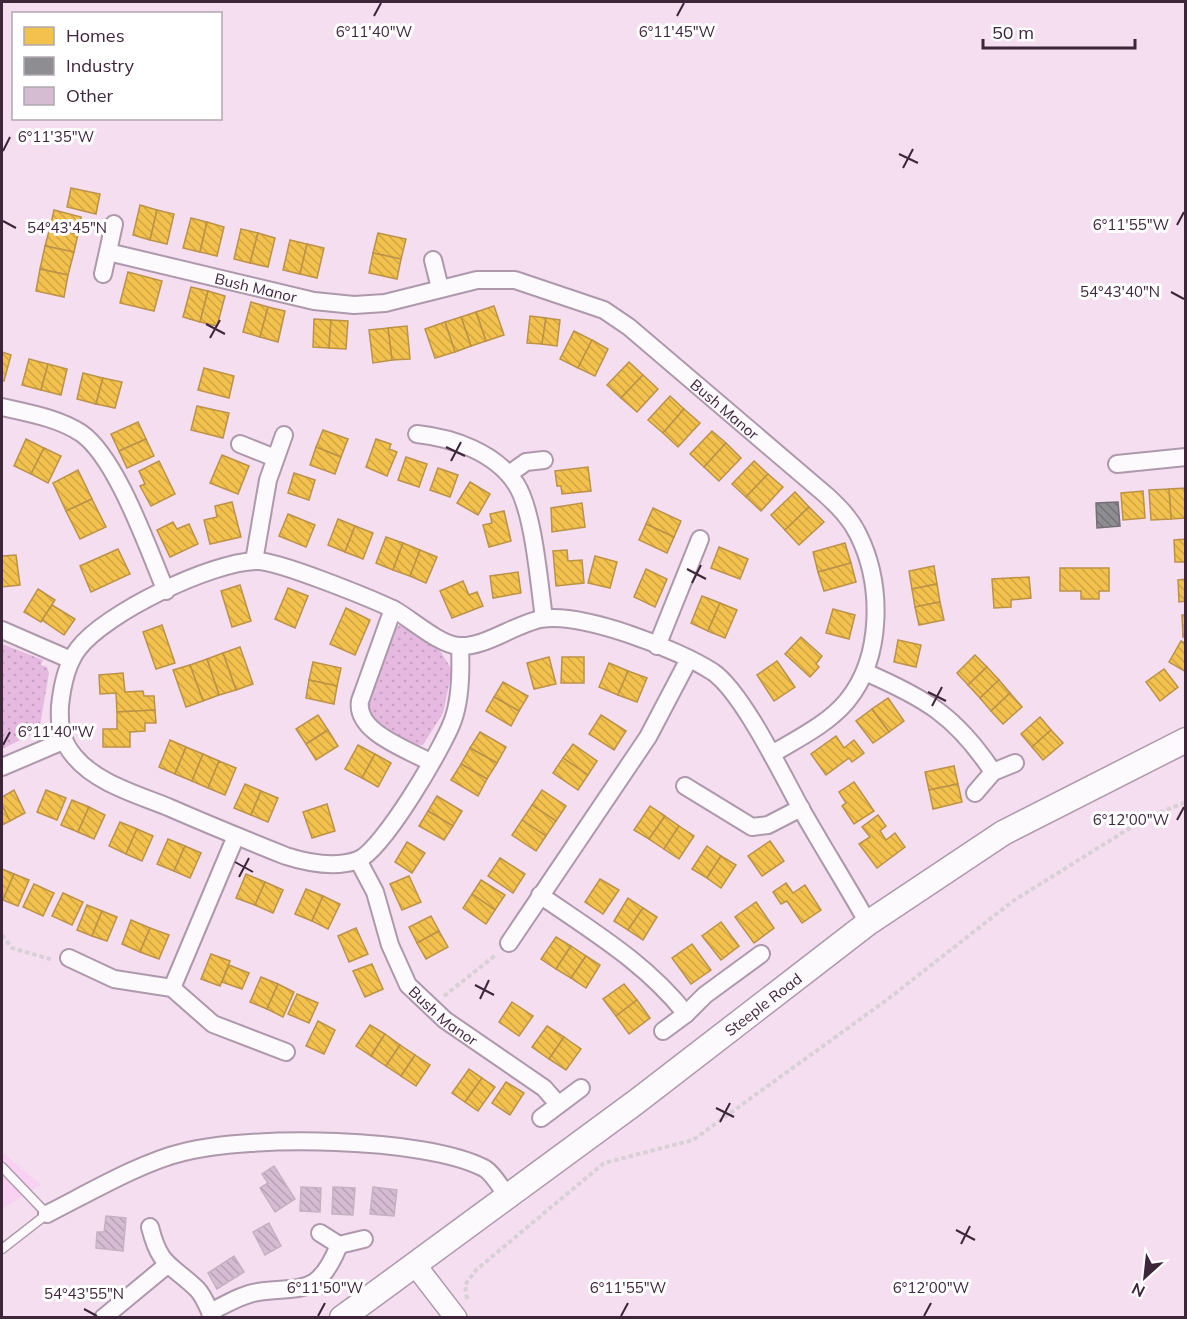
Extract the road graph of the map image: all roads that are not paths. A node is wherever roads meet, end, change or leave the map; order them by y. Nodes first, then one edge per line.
1 (114, 224) dead end
2 (108, 252) junction
3 (434, 260) dead end
4 (103, 274) dead end
5 (440, 288) junction
6 (2, 407) edge
7 (417, 434) dead end
8 (284, 435) dead end
9 (240, 444) dead end
10 (275, 458) junction
11 (1185, 458) edge
12 (544, 460) dead end
13 (1117, 464) dead end
14 (509, 474) junction
15 (700, 539) dead end
16 (254, 561) junction
17 (166, 591) junction
18 (393, 609) junction
19 (544, 618) junction
20 (2, 630) edge
21 (657, 646) junction
22 (460, 647) junction
23 (689, 659) junction
24 (71, 660) junction
25 (865, 672) junction
26 (1185, 740) edge
27 (63, 741) junction
28 (772, 754) junction
29 (430, 762) junction
30 (1015, 764) dead end
31 (2, 767) edge
32 (993, 772) junction
33 (685, 786) dead end
34 (975, 793) dead end
35 (801, 808) junction
36 (236, 836) junction
37 (358, 860) junction
38 (540, 895) junction
39 (868, 923) junction
40 (508, 943) road end
41 (760, 954) dead end
42 (69, 958) road end
43 (172, 988) junction
44 (686, 1014) junction
45 (663, 1031) dead end
46 (286, 1052) dead end
47 (581, 1088) dead end
48 (558, 1104) junction
49 (541, 1118) dead end
50 (2, 1167) edge
51 (507, 1196) junction
52 (47, 1214) junction
53 (150, 1227) dead end
54 (320, 1233) dead end
55 (364, 1239) dead end
56 (339, 1245) junction
57 (2, 1249) edge
58 (166, 1265) junction
59 (416, 1266) junction
60 (464, 1313) edge
61 (212, 1315) edge
62 (103, 1317) edge
63 (342, 1317) edge

1 - 2 street
2 - 4 street
2 - 5 street, Bush Manor
3 - 5 street
5 - 25 street, Bush Manor
6 - 17 street
7 - 14 street
8 - 10 street
9 - 10 street
10 - 16 street
11 - 13 street
12 - 14 street
14 - 19 street
15 - 21 street
16 - 17 street
16 - 18 street
17 - 24 street
18 - 22 street
18 - 29 street
19 - 21 street
19 - 22 street
20 - 24 street
21 - 23 street
22 - 29 street
23 - 28 street
23 - 38 street
24 - 27 street
25 - 28 street, Bush Manor
25 - 32 street
26 - 39 main road, Steeple Road
27 - 31 street
27 - 36 street
28 - 35 street
29 - 37 street
30 - 32 street
32 - 34 street
33 - 35 street
35 - 39 street
36 - 37 street
36 - 43 street
37 - 48 street, Bush Manor
38 - 40 street
38 - 44 street
39 - 51 main road, Steeple Road
41 - 44 street
42 - 43 street
43 - 46 street
44 - 45 street
47 - 48 street
48 - 49 street
50 - 52 lane
51 - 52 street
51 - 59 main road, Steeple Road
52 - 57 lane
53 - 58 street
54 - 56 street
55 - 56 street
56 - 61 street
58 - 61 street
58 - 62 street
59 - 60 street
59 - 63 main road, Steeple Road

